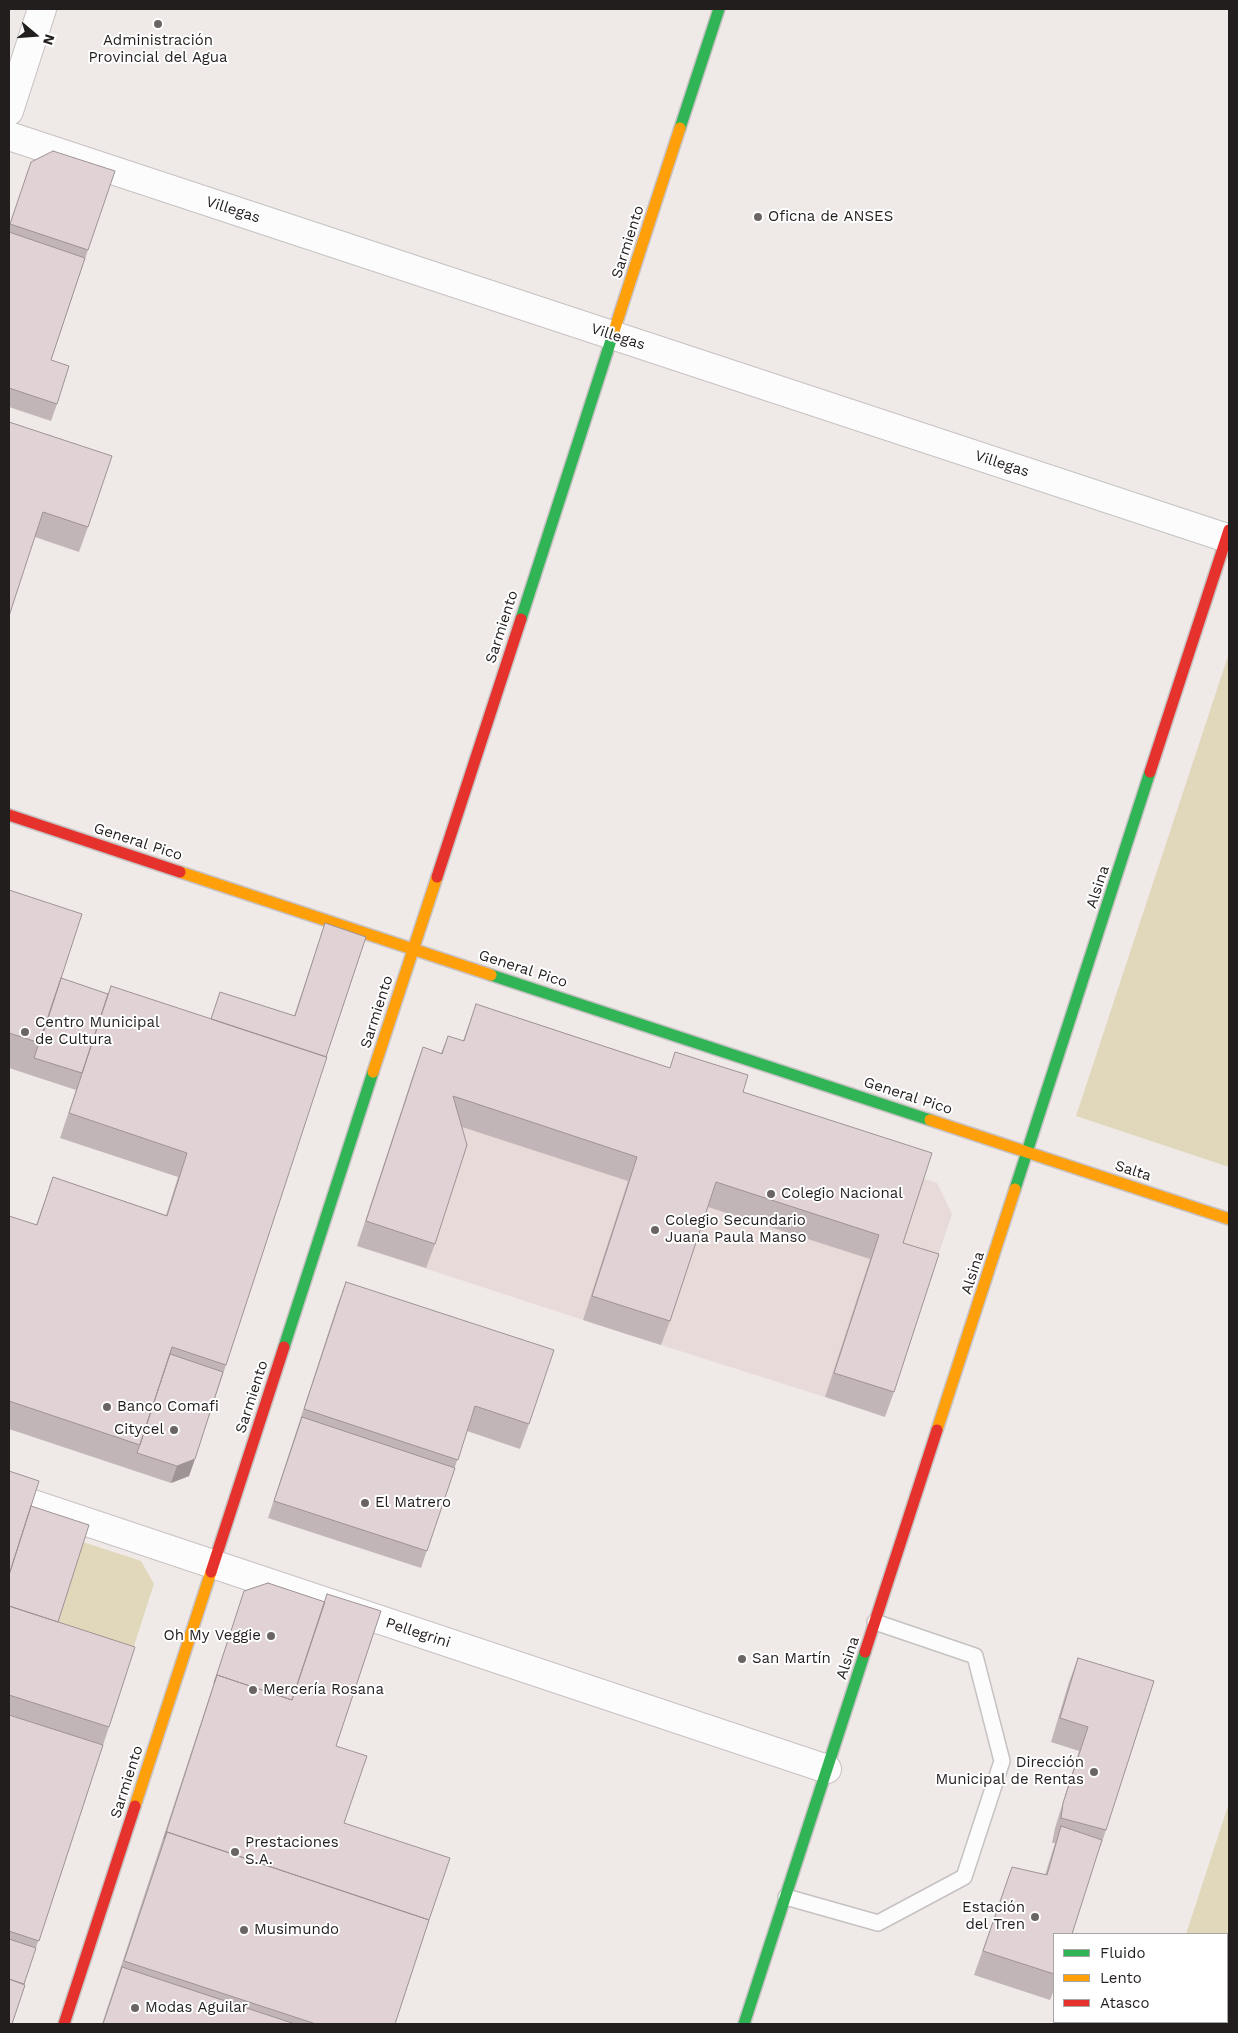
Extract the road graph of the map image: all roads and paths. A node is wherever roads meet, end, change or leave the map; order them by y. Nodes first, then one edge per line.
1 (42, 9) edge
2 (719, 9) edge
3 (9, 111) edge
4 (9, 136) edge
5 (613, 336) junction
6 (1228, 534) edge
7 (9, 815) edge
8 (414, 948) junction
9 (1028, 1152) junction
10 (1229, 1219) edge
11 (9, 1496) edge
12 (214, 1564) junction
13 (875, 1622) junction
14 (827, 1769) junction
15 (786, 1896) junction
16 (64, 2024) edge
17 (744, 2024) edge

1 - 3 street
2 - 5 street, Sarmiento
4 - 5 street, Villegas
5 - 6 street, Villegas
5 - 8 street, Sarmiento
6 - 9 street, Alsina
7 - 8 street, General Pico
8 - 9 street, General Pico
8 - 12 street, Sarmiento
9 - 10 street, Salta
9 - 13 street, Alsina
11 - 12 street, Pellegrini
12 - 14 street, Pellegrini
12 - 16 street, Sarmiento
13 - 14 street, Alsina
13 - 15 lane
14 - 15 street, Alsina
15 - 17 street, Alsina

